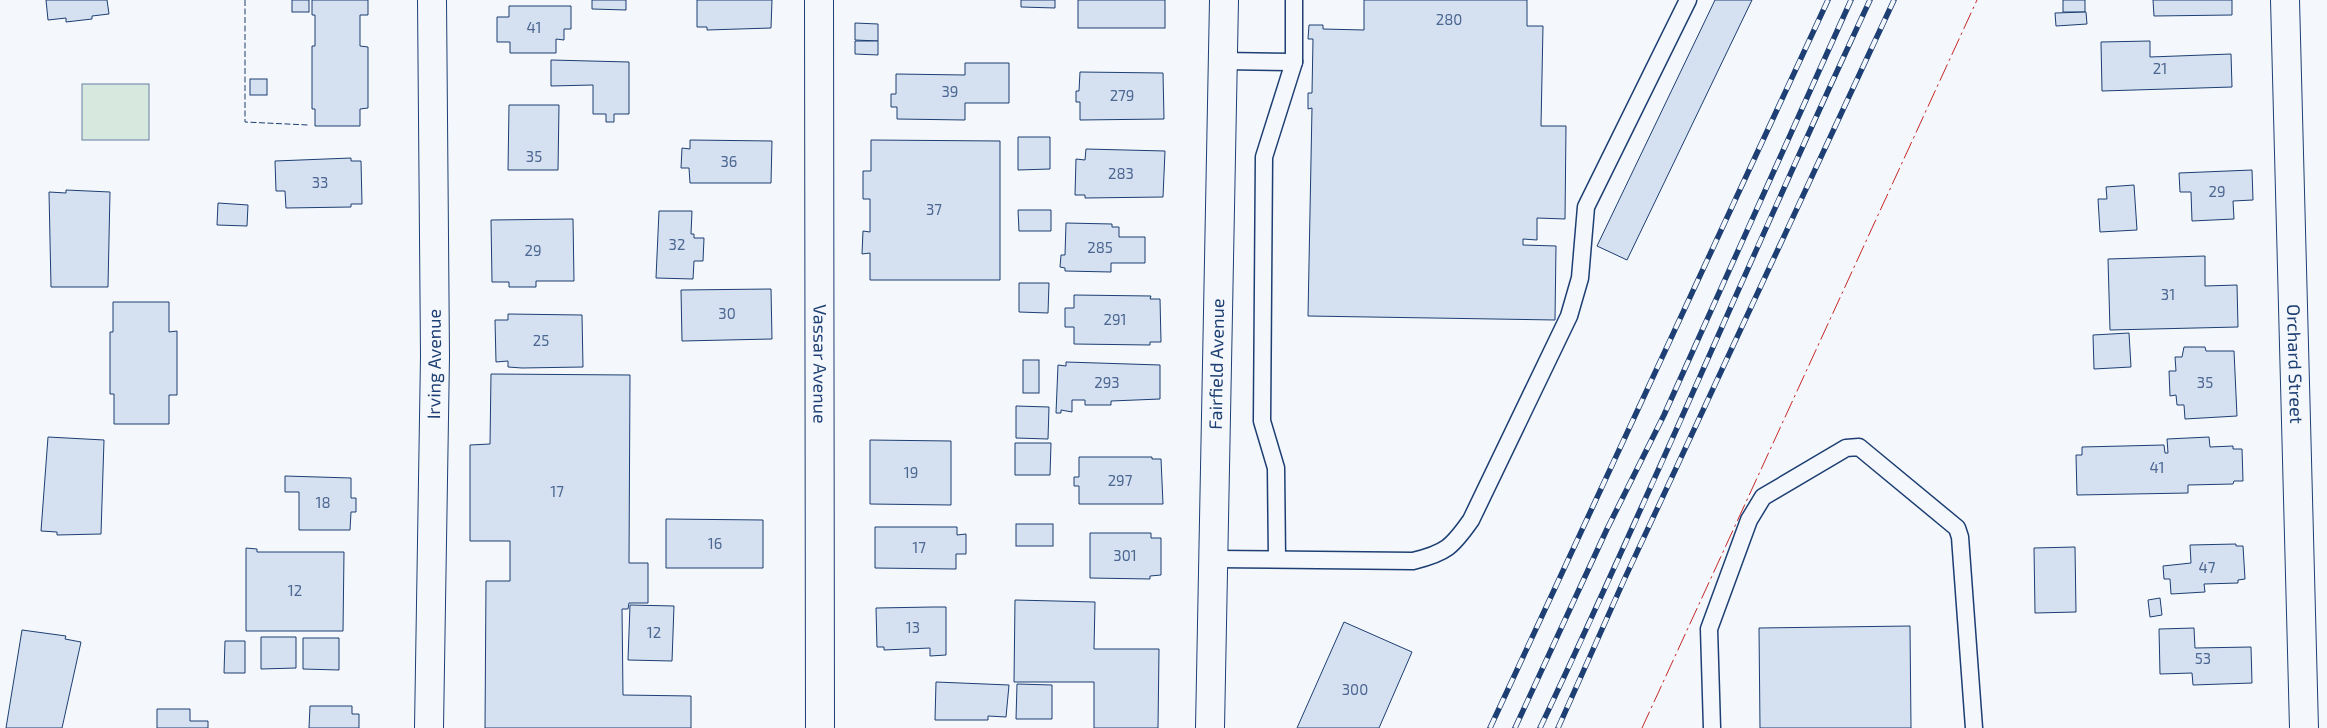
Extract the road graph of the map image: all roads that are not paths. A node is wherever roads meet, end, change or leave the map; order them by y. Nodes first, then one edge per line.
1 (432, 0) edge
2 (819, 0) edge
3 (1224, 0) edge
4 (1294, 0) edge
5 (2286, 0) edge
6 (1683, 3) edge
7 (1223, 61) junction
8 (1294, 62) junction
9 (1215, 559) junction
10 (1277, 559) junction
11 (429, 728) edge
12 (820, 728) edge
13 (1210, 728) edge
14 (1712, 728) edge
15 (1974, 728) edge
16 (2304, 728) edge

1 - 11 street, Irving Avenue
2 - 12 street, Vassar Avenue
3 - 7 street, Fairfield Avenue
4 - 8 lane
5 - 16 street, Orchard Street
6 - 10 lane
7 - 8 lane
7 - 9 street, Fairfield Avenue
8 - 10 lane
9 - 10 lane
9 - 13 street, Fairfield Avenue
14 - 15 lane

